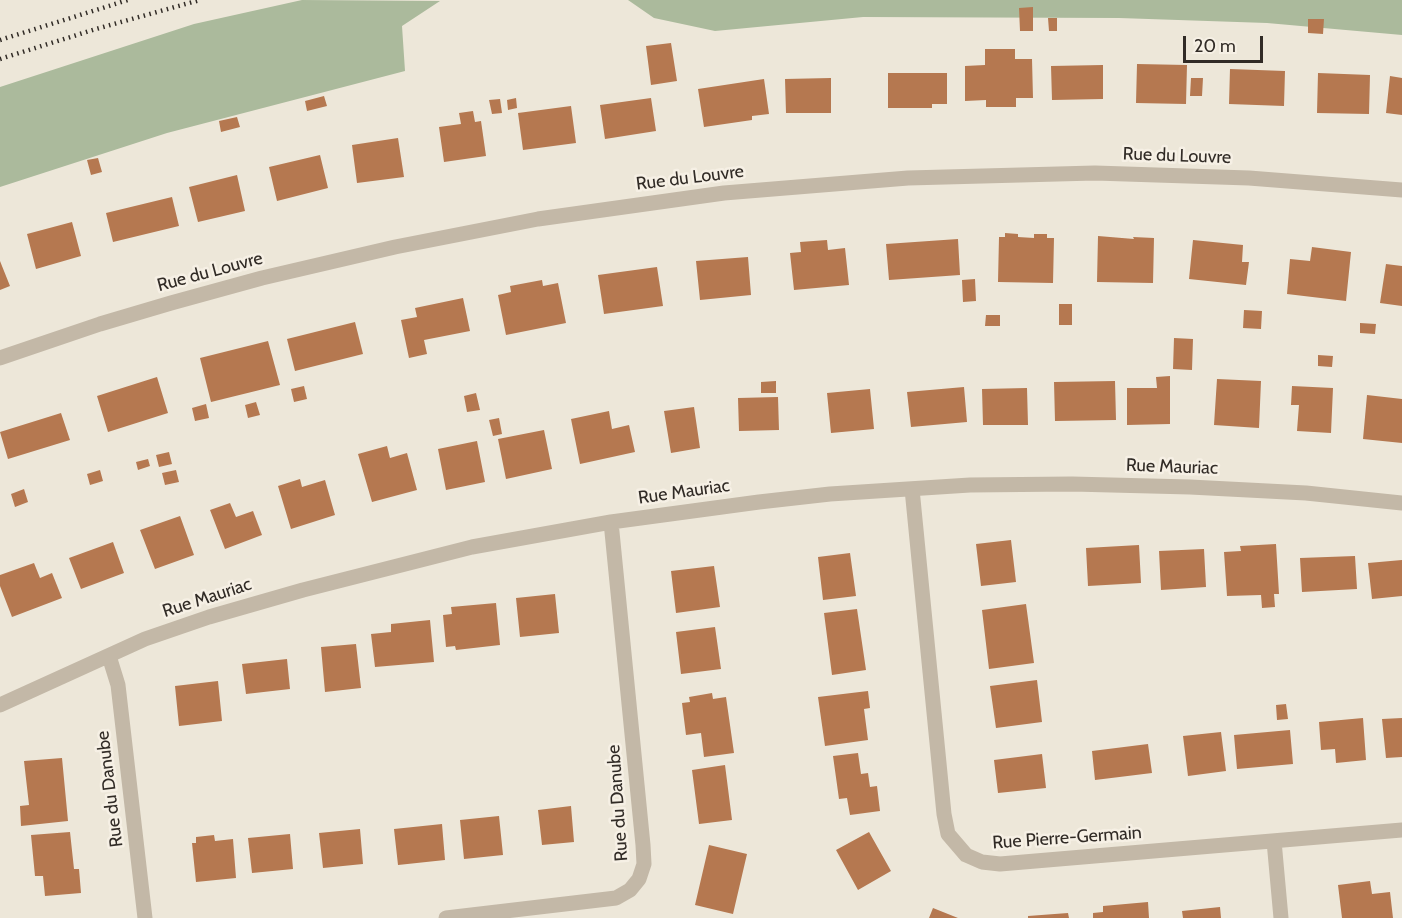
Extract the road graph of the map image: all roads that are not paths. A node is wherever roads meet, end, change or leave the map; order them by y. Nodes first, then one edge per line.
1 (1402, 190) edge
2 (0, 358) edge
3 (912, 489) junction
4 (1402, 503) edge
5 (611, 522) junction
6 (109, 656) junction
7 (0, 705) edge
8 (1402, 830) edge
9 (1274, 841) junction
10 (146, 918) edge
11 (446, 918) edge
12 (1281, 918) edge

1 - 2 street, Rue du Louvre
3 - 4 street, Rue Mauriac
3 - 5 street, Rue Mauriac
3 - 9 street, Rue Pierre-Germain
5 - 6 street, Rue Mauriac
5 - 11 street, Rue du Danube
6 - 7 street, Rue Mauriac
6 - 10 street, Rue du Danube
8 - 9 street, Rue Pierre-Germain
9 - 12 street

